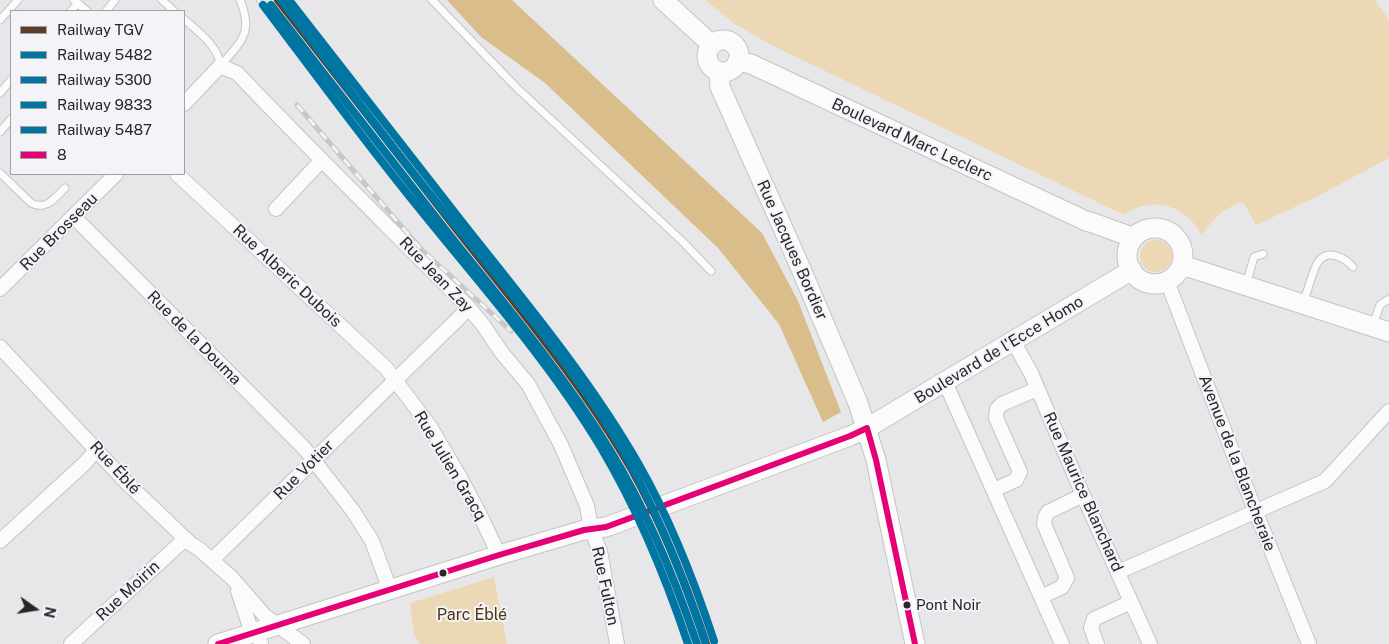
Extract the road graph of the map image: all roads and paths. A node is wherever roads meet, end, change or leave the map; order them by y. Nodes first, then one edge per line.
1 (18, 0) edge
2 (115, 0) edge
3 (162, 0) edge
4 (240, 0) edge
5 (432, 0) edge
6 (663, 0) edge
7 (76, 2) edge
8 (86, 10) edge
9 (107, 10) edge
10 (173, 10) edge
11 (0, 20) edge
12 (185, 20) edge
13 (712, 44) junction
14 (738, 61) junction
15 (220, 66) junction
16 (719, 72) junction
17 (10, 81) edge
18 (0, 93) edge
19 (185, 103) edge
20 (10, 120) edge
21 (0, 132) edge
22 (321, 161) junction
23 (0, 174) edge
24 (115, 175) edge
25 (178, 175) edge
26 (65, 188) dead end
27 (276, 209) dead end
28 (74, 217) junction
29 (1132, 253) junction
30 (1263, 254) dead end
31 (1182, 265) junction
32 (1353, 267) dead end
33 (711, 271) dead end
34 (1166, 281) junction
35 (1246, 285) junction
36 (0, 289) edge
37 (1389, 299) edge
38 (1303, 304) junction
39 (469, 308) junction
40 (1380, 329) edge
41 (1013, 341) junction
42 (0, 348) edge
43 (395, 380) junction
44 (945, 382) junction
45 (1038, 389) junction
46 (1389, 411) edge
47 (867, 428) junction
48 (97, 449) junction
49 (314, 460) junction
50 (994, 490) junction
51 (1083, 495) junction
52 (1256, 511) junction
53 (591, 529) junction
54 (185, 539) junction
55 (0, 542) edge
56 (499, 555) junction
57 (212, 560) junction
58 (1118, 572) junction
59 (236, 583) junction
60 (390, 590) junction
61 (1042, 597) junction
62 (1131, 602) junction
63 (278, 626) junction
64 (257, 636) edge
65 (71, 644) edge
66 (218, 644) edge
67 (303, 644) edge
68 (617, 644) edge
69 (915, 644) edge
70 (1062, 644) edge
71 (1097, 644) edge
72 (1150, 644) edge
73 (1309, 644) edge

1 - 11 lane
2 - 9 lane
3 - 10 lane
4 - 15 lane
5 - 33 lane
6 - 13 street
7 - 8 lane
12 - 15 lane
13 - 14 street
13 - 16 street
14 - 16 street
14 - 29 street, Boulevard Marc Leclerc
15 - 19 street
15 - 22 street, Rue Jean Zay
16 - 47 street, Rue Jacques Bordier
17 - 18 lane
20 - 21 lane
22 - 27 street
22 - 39 street, Rue Jean Zay
23 - 26 lane
24 - 28 street, Rue Brosseau
25 - 43 street, Rue Alberic Dubois
28 - 36 street, Rue Brosseau
28 - 49 street, Rue de la Douma
29 - 31 street
29 - 34 street
29 - 41 street, Boulevard de l'Ecce Homo
30 - 35 lane
31 - 34 street
31 - 35 street
32 - 38 lane
34 - 52 street, Avenue de la Blancheraie
35 - 38 street
37 - 40 lane
38 - 40 street
39 - 43 street, Rue Votier
39 - 53 street, Rue Jean Zay
41 - 44 street, Boulevard de l'Ecce Homo
41 - 45 street, Rue Maurice Blanchard
42 - 48 street, Rue Éblé
43 - 49 street, Rue Votier
43 - 56 street, Rue Julien Gracq
44 - 47 street, Boulevard de l'Ecce Homo
44 - 50 street
45 - 50 street
45 - 51 street, Rue Maurice Blanchard
46 - 52 street
47 - 53 street
47 - 69 street, Rue Jacques Bordier
48 - 54 street, Rue Éblé
48 - 55 street
49 - 57 street, Rue Votier
49 - 60 street, Rue de la Douma
50 - 61 street
51 - 58 street, Rue Maurice Blanchard
51 - 61 street
52 - 58 street
52 - 73 street, Avenue de la Blancheraie
53 - 56 street
53 - 68 street, Rue Fulton
54 - 57 street, Rue Éblé
54 - 65 street, Rue Moirin
56 - 60 street
57 - 59 street, Rue Éblé
58 - 62 street, Rue Maurice Blanchard
59 - 63 street, Rue Éblé
59 - 64 street, Rue Éblé
60 - 63 street
61 - 70 street
62 - 71 street
62 - 72 street, Rue Maurice Blanchard
63 - 64 street
63 - 67 street, Rue Éblé
64 - 66 street

